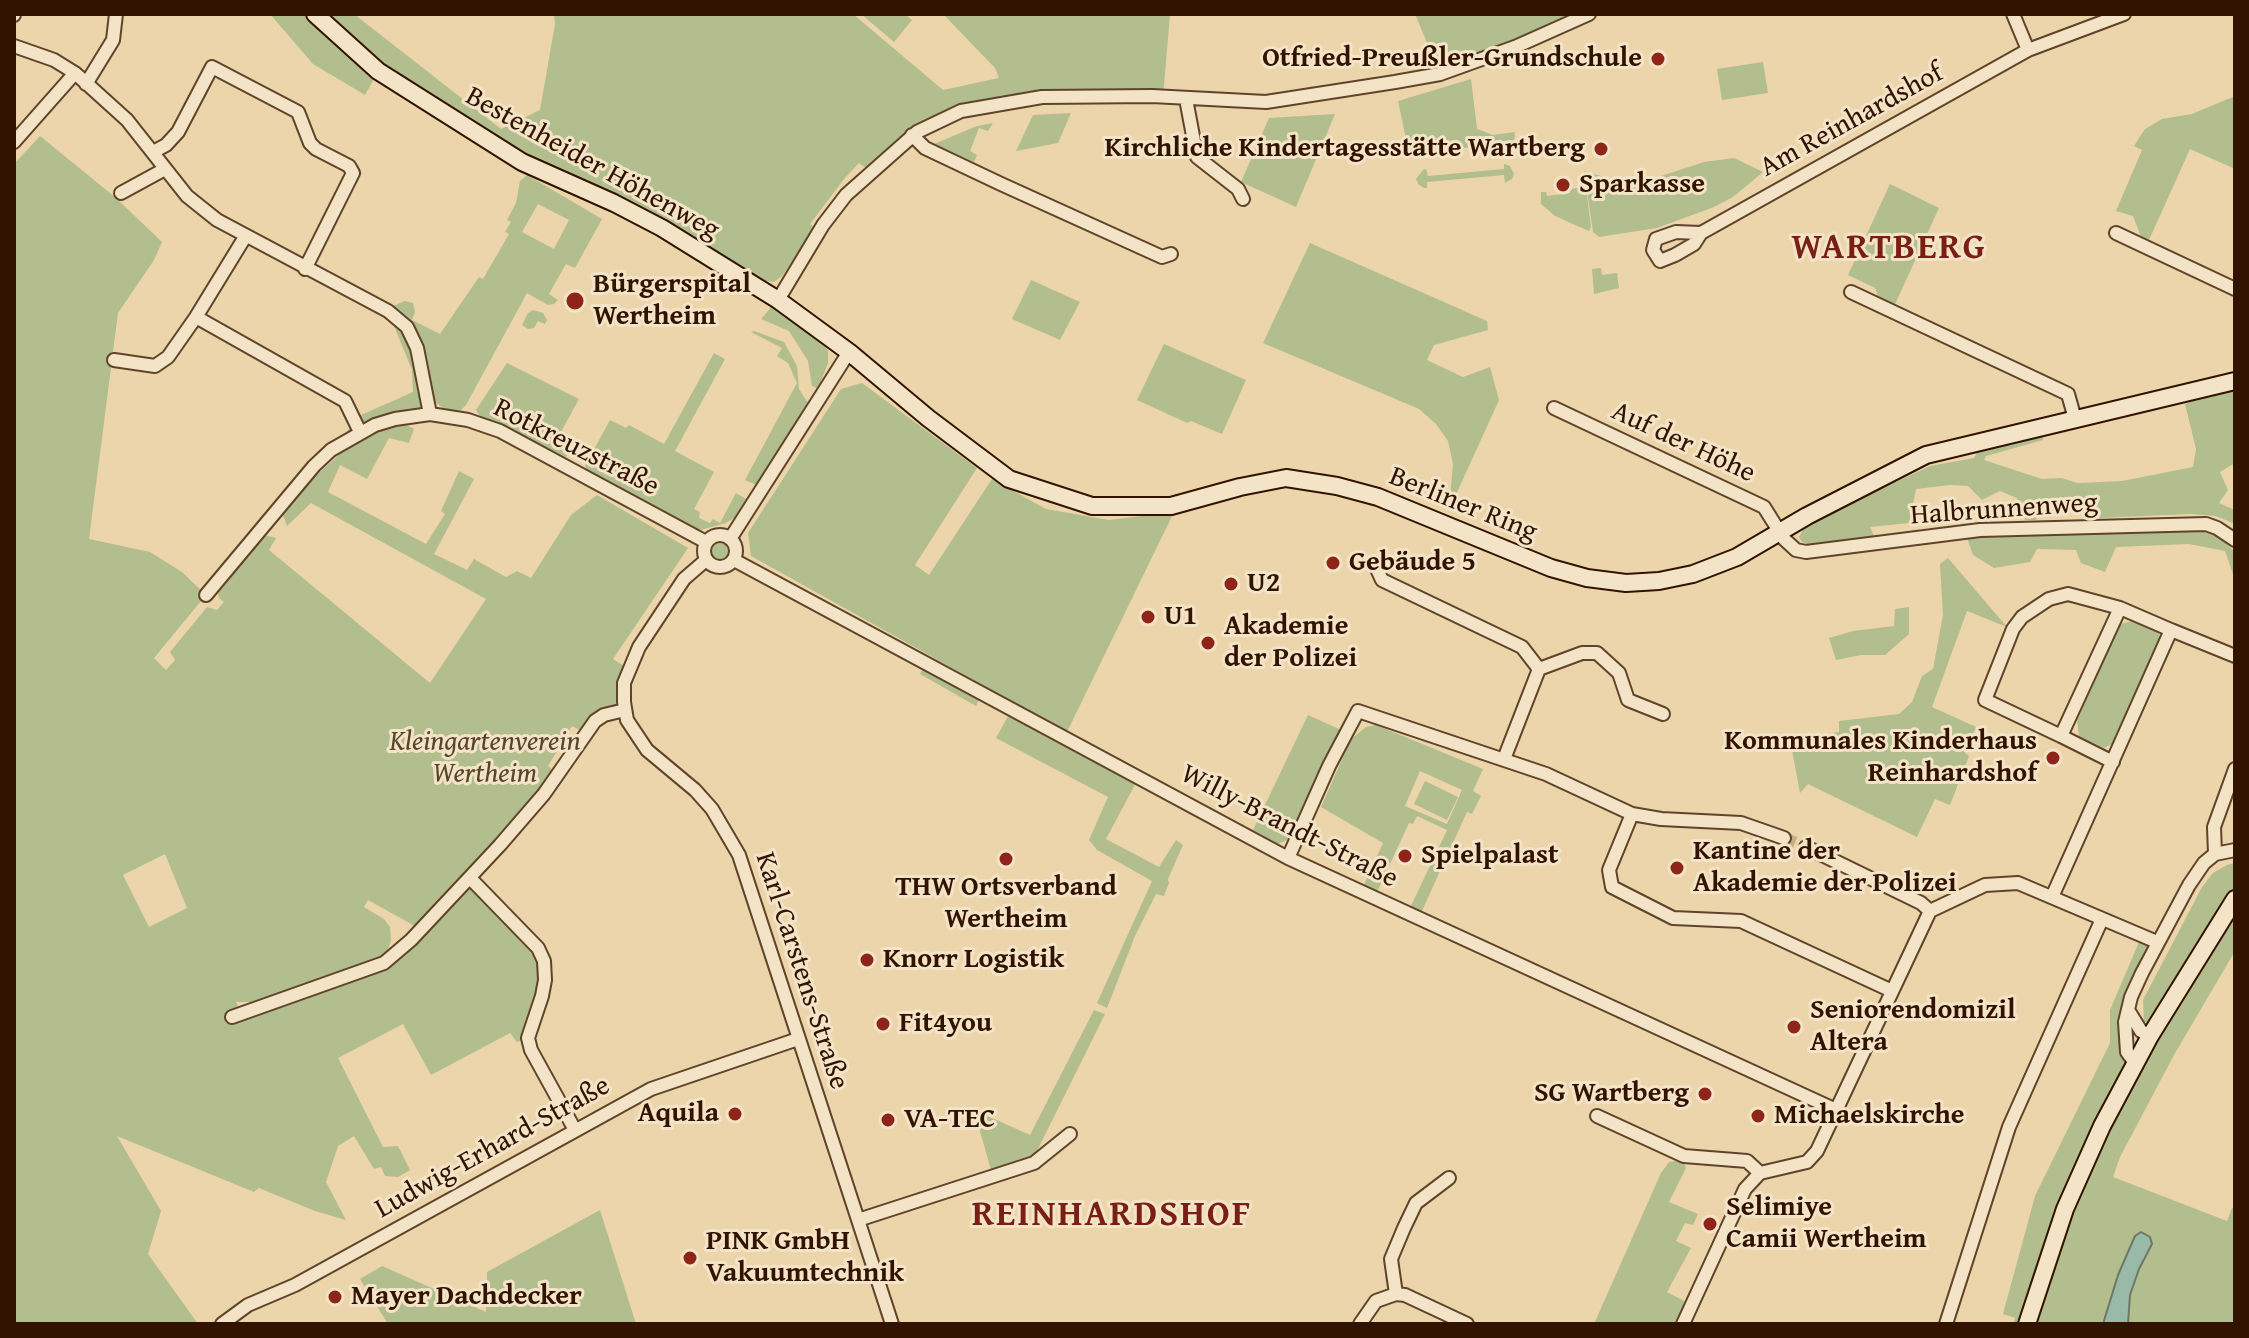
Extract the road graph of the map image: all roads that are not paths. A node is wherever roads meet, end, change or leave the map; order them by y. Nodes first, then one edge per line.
1 (116, 14) edge
2 (315, 14) edge
3 (1589, 14) edge
4 (2013, 14) edge
5 (2124, 14) edge
6 (14, 46) edge
7 (2028, 50) junction
8 (75, 73) junction
9 (86, 84) junction
10 (1186, 99) junction
11 (912, 135) junction
12 (14, 142) edge
13 (153, 152) junction
14 (165, 169) junction
15 (121, 193) dead end
16 (1243, 199) dead end
17 (1701, 233) dead end
18 (2116, 233) dead end
19 (245, 237) junction
20 (1171, 254) dead end
21 (305, 269) junction
22 (2235, 289) edge
23 (1851, 292) dead end
24 (778, 300) junction
25 (196, 317) junction
26 (849, 352) junction
27 (114, 360) dead end
28 (2235, 381) edge
29 (1554, 408) dead end
30 (430, 414) junction
31 (2075, 419) junction
32 (360, 432) junction
33 (1781, 534) junction
34 (730, 539) junction
35 (2235, 540) edge
36 (706, 542) junction
37 (706, 560) junction
38 (734, 560) junction
39 (1376, 567) dead end
40 (206, 595) dead end
41 (2120, 608) junction
42 (2171, 630) junction
43 (2235, 656) edge
44 (1539, 669) junction
45 (625, 710) junction
46 (1663, 714) dead end
47 (2061, 736) junction
48 (1504, 759) junction
49 (2113, 762) junction
50 (2235, 769) edge
51 (1632, 814) junction
52 (1784, 838) tunnel mouth
53 (1806, 847) tunnel mouth
54 (2235, 850) edge
55 (2215, 854) junction
56 (1288, 858) junction
57 (470, 878) junction
58 (2052, 897) junction
59 (2235, 899) edge
60 (1930, 911) junction
61 (2102, 919) junction
62 (2157, 942) junction
63 (1892, 991) junction
64 (2128, 1010) junction
65 (232, 1017) dead end
66 (2150, 1036) junction
67 (798, 1039) junction
68 (2135, 1063) junction
69 (1836, 1110) junction
70 (1597, 1116) dead end
71 (575, 1130) junction
72 (1070, 1134) dead end
73 (1760, 1173) junction
74 (1449, 1178) dead end
75 (858, 1220) junction
76 (1396, 1294) junction
77 (222, 1324) edge
78 (892, 1324) edge
79 (1360, 1324) edge
80 (1467, 1324) edge
81 (1683, 1324) edge
82 (1946, 1324) edge
83 (2027, 1324) edge

1 - 9 street
2 - 24 street, Bestenheider Höhenweg
3 - 10 street
4 - 7 street
5 - 7 street, Am Reinhardshof
6 - 8 street
7 - 17 street, Am Reinhardshof
8 - 9 street
8 - 12 street
9 - 13 street
10 - 11 street
10 - 16 street
11 - 20 street
11 - 24 street
13 - 14 street
13 - 21 street
14 - 15 street
14 - 19 street
18 - 22 street
19 - 21 street
19 - 25 street
21 - 30 street
23 - 31 street
24 - 26 street, Bestenheider Höhenweg
25 - 27 street
25 - 32 street
26 - 33 street, Berliner Ring
26 - 34 street
28 - 31 street, Berliner Ring
29 - 33 street, Auf der Höhe
30 - 32 street, Rotkreuzstraße
30 - 36 street, Rotkreuzstraße
31 - 33 street, Berliner Ring
32 - 40 street, Rotkreuzstraße
33 - 35 street, Halbrunnenweg
34 - 36 street
34 - 38 street
36 - 37 street
37 - 38 street
37 - 45 street
38 - 56 street, Willy-Brandt-Straße
39 - 44 street
41 - 42 street
41 - 47 street
41 - 47 street
42 - 43 street
42 - 49 street
44 - 46 street
44 - 48 street
45 - 57 street
45 - 67 street, Karl-Carstens-Straße
47 - 49 street
48 - 51 street
48 - 56 street
49 - 58 street
50 - 55 street
51 - 52 street
51 - 63 street
53 - 60 street
54 - 55 street
55 - 62 street
56 - 69 street, Willy-Brandt-Straße
57 - 65 street
57 - 71 street
58 - 60 street
58 - 61 street
59 - 66 street
60 - 63 street
61 - 62 street
61 - 82 street
62 - 64 street
63 - 69 street
64 - 66 street
64 - 68 street
66 - 68 street
67 - 71 street, Ludwig-Erhard-Straße
67 - 75 street, Karl-Carstens-Straße
68 - 83 street
69 - 73 street
70 - 73 street
71 - 77 street, Ludwig-Erhard-Straße
72 - 75 street
73 - 81 street
74 - 76 street
75 - 78 street, Karl-Carstens-Straße
76 - 79 street
76 - 80 street

